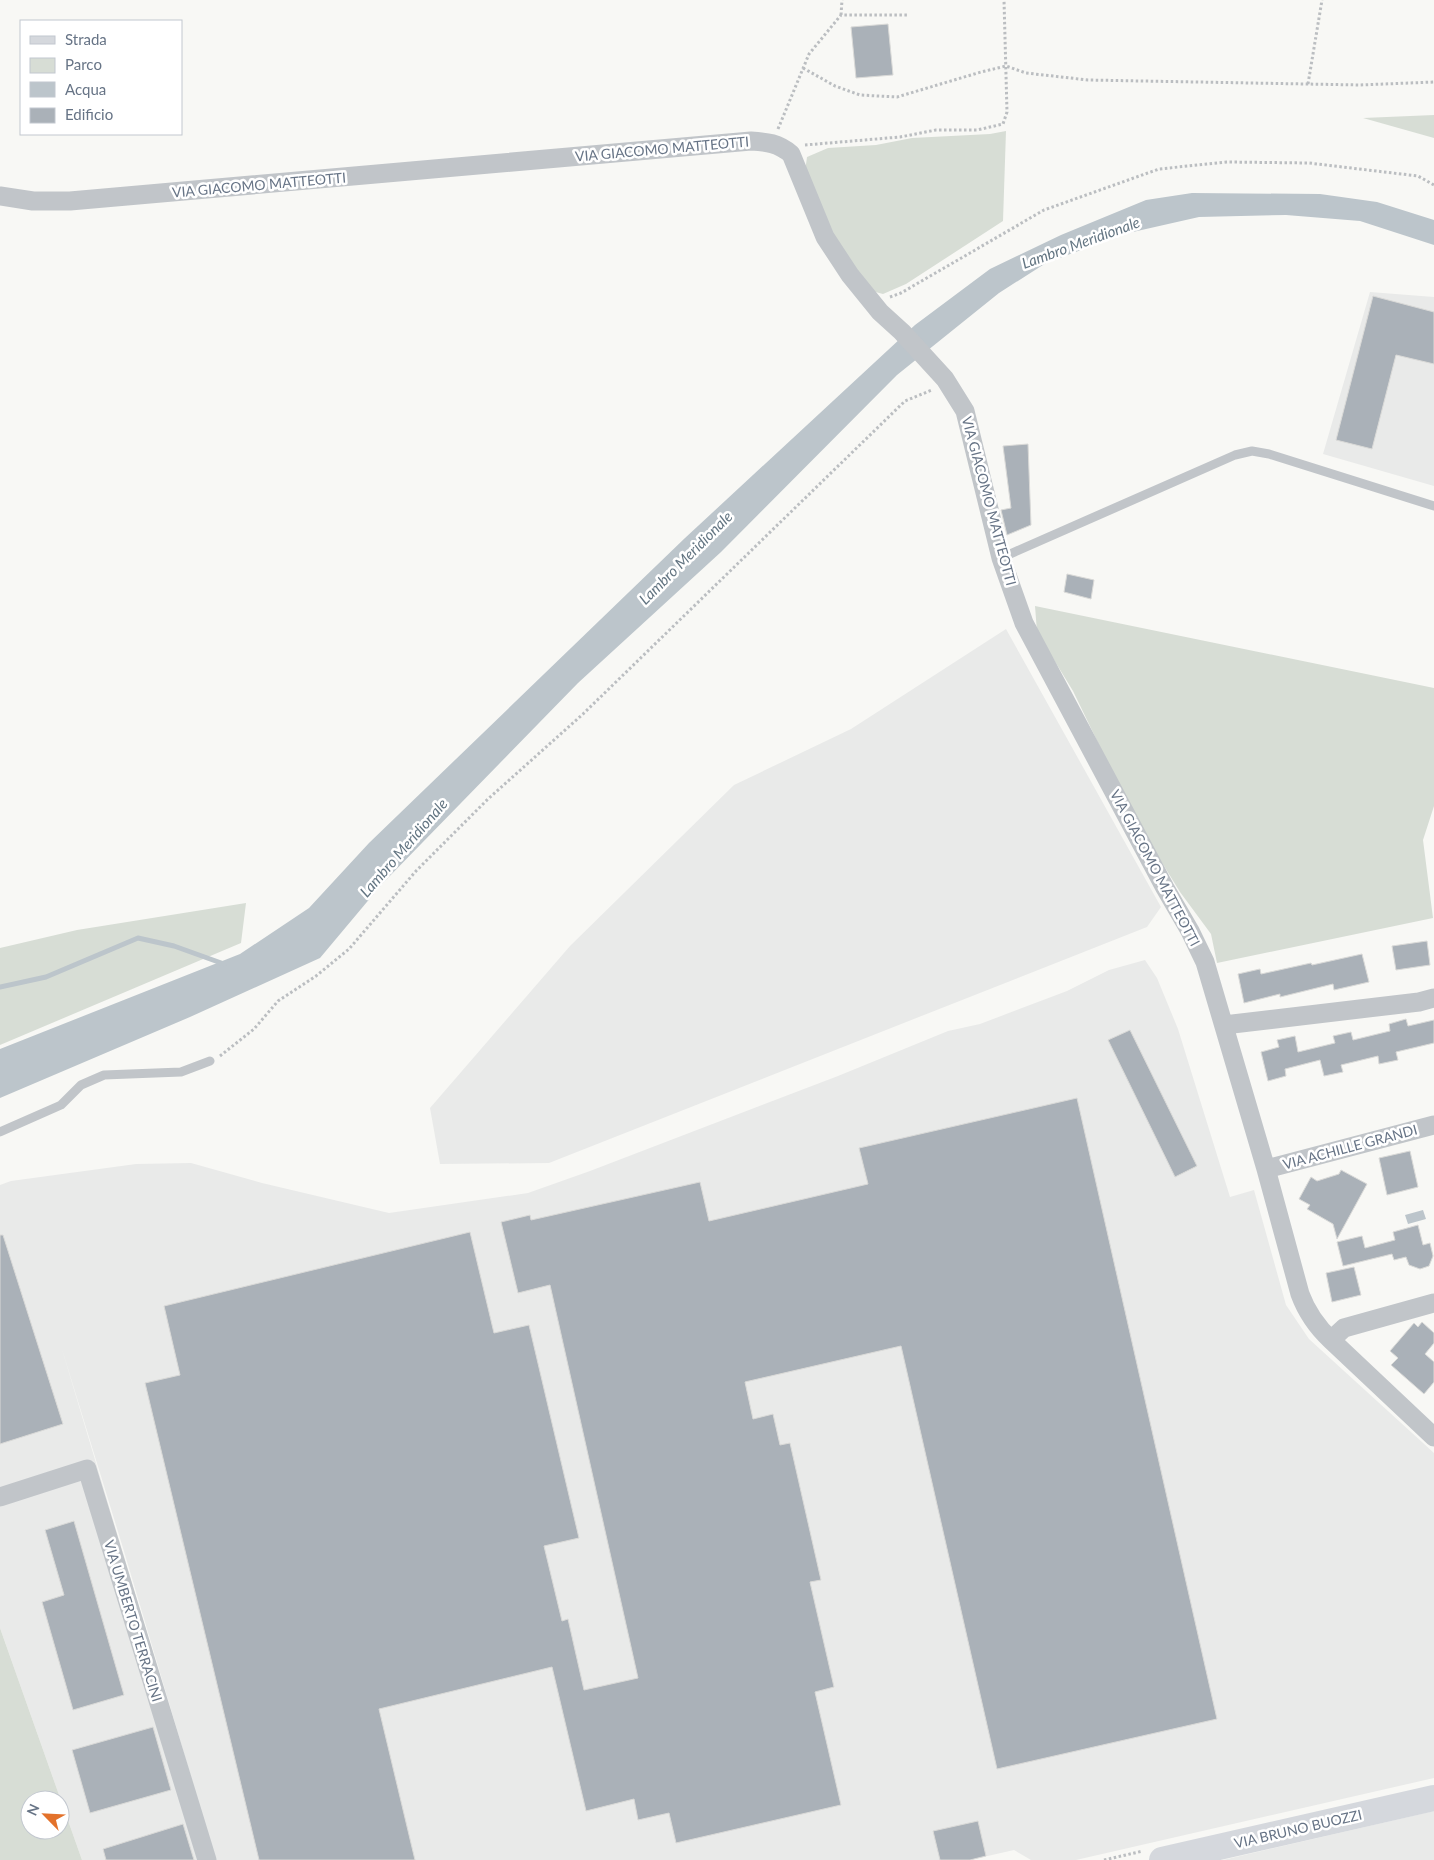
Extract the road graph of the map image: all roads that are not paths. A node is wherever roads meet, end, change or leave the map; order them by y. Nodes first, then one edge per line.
1 (0, 196) edge
2 (1434, 506) edge
3 (1001, 558) junction
4 (1434, 998) edge
5 (1224, 1025) junction
6 (210, 1061) road end
7 (1434, 1125) edge
8 (0, 1132) edge
9 (1266, 1169) junction
10 (1434, 1303) edge
11 (1331, 1340) junction
12 (1434, 1437) edge
13 (0, 1497) edge
14 (1434, 1798) edge
15 (206, 1860) edge
16 (1162, 1860) edge

1 - 3 street, VIA GIACOMO MATTEOTTI
2 - 3 lane
3 - 5 street, VIA GIACOMO MATTEOTTI
4 - 5 street
5 - 9 street, VIA GIACOMO MATTEOTTI
6 - 8 lane
7 - 9 street, VIA ACHILLE GRANDI
9 - 11 street, VIA GIACOMO MATTEOTTI
10 - 11 street
11 - 12 street, VIA GIACOMO MATTEOTTI
13 - 15 street, VIA UMBERTO TERRACINI
14 - 16 main road, VIA BRUNO BUOZZI

